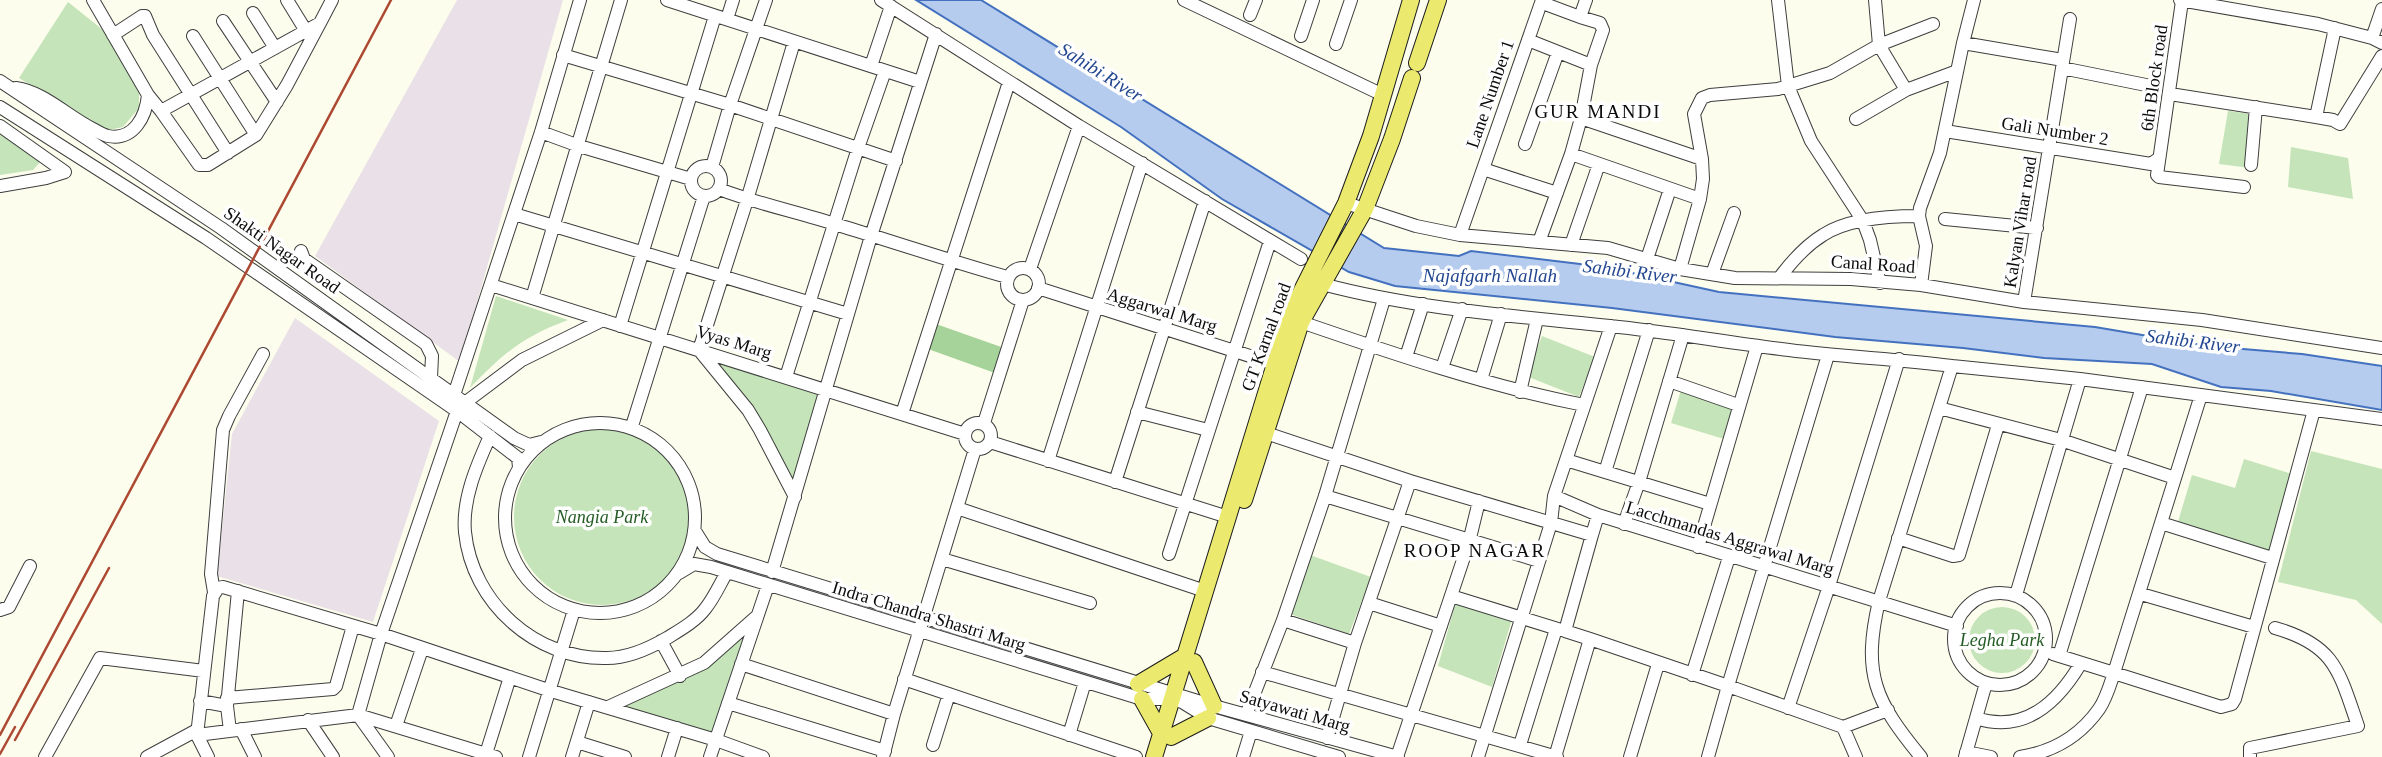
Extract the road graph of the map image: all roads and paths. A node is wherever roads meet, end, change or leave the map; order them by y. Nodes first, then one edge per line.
1 (93, 0) edge
2 (287, 0) edge
3 (580, 0) edge
4 (621, 0) edge
5 (667, 0) edge
6 (733, 0) edge
7 (766, 0) edge
8 (1184, 0) edge
9 (1256, 0) edge
10 (1313, 0) edge
11 (1351, 0) edge
12 (1411, 0) edge
13 (1438, 0) edge
14 (1586, 0) edge
15 (1778, 0) edge
16 (1875, 0) edge
17 (1974, 0) edge
18 (2181, 0) edge
19 (330, 1) edge
20 (886, 3) edge
21 (1541, 3) edge
22 (2382, 9) edge
23 (253, 13) dead end
24 (1250, 15) dead end
25 (721, 17) junction
26 (1580, 17) junction
27 (2070, 19) dead end
28 (223, 21) dead end
29 (320, 23) junction
30 (1933, 24) dead end
31 (2335, 28) junction
32 (757, 29) junction
33 (306, 31) junction
34 (936, 34) junction
35 (113, 35) junction
36 (193, 36) dead end
37 (1301, 36) dead end
38 (1528, 40) junction
39 (2377, 40) edge
40 (794, 42) junction
41 (1963, 43) junction
42 (1336, 44) dead end
43 (1880, 45) junction
44 (275, 48) junction
45 (1558, 52) junction
46 (563, 55) junction
47 (2382, 56) edge
48 (249, 62) junction
49 (2063, 64) junction
50 (1591, 65) junction
51 (871, 66) junction
52 (601, 67) junction
53 (885, 71) junction
54 (1957, 71) junction
55 (220, 78) junction
56 (920, 82) junction
57 (1009, 82) junction
58 (5, 85) edge
59 (2146, 85) dead end
60 (1788, 86) junction
61 (1906, 90) junction
62 (191, 94) junction
63 (691, 94) junction
64 (2170, 94) junction
65 (148, 95) junction
66 (1383, 95) junction
67 (277, 102) junction
68 (730, 105) junction
69 (0, 107) edge
70 (2256, 107) junction
71 (161, 111) junction
72 (2316, 117) junction
73 (1581, 118) junction
74 (1856, 118) dead end
75 (771, 120) junction
76 (0, 126) edge
77 (1079, 126) junction
78 (1945, 131) junction
79 (541, 132) junction
80 (1372, 132) junction
81 (256, 135) junction
82 (1392, 139) junction
83 (1525, 144) dead end
84 (579, 146) junction
85 (858, 148) junction
86 (2050, 148) junction
87 (228, 153) junction
88 (1571, 155) junction
89 (1702, 159) junction
90 (2158, 159) junction
91 (896, 161) junction
92 (1142, 163) junction
93 (1599, 164) junction
94 (2251, 165) dead end
95 (712, 167) junction
96 (1483, 169) junction
97 (667, 172) junction
98 (691, 179) junction
99 (0, 186) edge
100 (2244, 187) dead end
101 (719, 189) junction
102 (1670, 189) junction
103 (1557, 193) junction
104 (704, 196) junction
105 (1700, 199) junction
106 (747, 200) junction
107 (1205, 201) junction
108 (1342, 209) junction
109 (1365, 209) junction
110 (1734, 213) dead end
111 (514, 214) junction
112 (1919, 216) junction
113 (1945, 219) dead end
114 (1863, 221) junction
115 (835, 224) junction
116 (554, 226) junction
117 (2036, 228) junction
118 (1460, 234) junction
119 (871, 236) junction
120 (1270, 241) junction
121 (1539, 242) junction
122 (1571, 245) junction
123 (301, 251) dead end
124 (643, 252) junction
125 (1647, 259) junction
126 (951, 262) junction
127 (683, 264) junction
128 (1030, 269) junction
129 (1680, 269) junction
130 (1316, 271) junction
131 (722, 274) junction
132 (1712, 274) junction
133 (1007, 277) junction
134 (1780, 277) junction
135 (1880, 283) junction
136 (491, 285) junction
137 (1921, 285) junction
138 (1038, 288) junction
139 (532, 298) junction
140 (1384, 299) junction
141 (1023, 300) junction
142 (810, 301) junction
143 (2024, 302) junction
144 (1423, 304) junction
145 (1096, 308) junction
146 (1462, 309) junction
147 (848, 314) junction
148 (1501, 314) junction
149 (1537, 319) junction
150 (603, 320) junction
151 (1301, 322) junction
152 (620, 326) junction
153 (1611, 326) junction
154 (1163, 328) junction
155 (1649, 330) junction
156 (1683, 335) junction
157 (660, 338) junction
158 (1370, 346) junction
159 (1757, 346) junction
160 (2382, 348) edge
161 (699, 350) junction
162 (1236, 352) junction
163 (263, 354) dead end
164 (1828, 355) junction
165 (1406, 358) junction
166 (1899, 359) junction
167 (1275, 364) junction
168 (1952, 366) junction
169 (1442, 368) junction
170 (786, 377) junction
171 (431, 378) junction
172 (2080, 379) junction
173 (1481, 380) junction
174 (1669, 381) junction
175 (2142, 387) junction
176 (825, 390) junction
177 (1520, 392) junction
178 (454, 395) junction
179 (2201, 395) junction
180 (1584, 405) junction
181 (1738, 405) junction
182 (462, 406) junction
183 (1938, 408) junction
184 (2314, 410) junction
185 (1137, 412) junction
186 (902, 414) junction
187 (2382, 419) edge
188 (984, 423) junction
189 (1998, 425) junction
190 (632, 426) junction
191 (1208, 430) junction
192 (1266, 433) junction
193 (965, 434) junction
194 (491, 436) junction
195 (2062, 440) junction
196 (541, 442) junction
197 (990, 442) junction
198 (975, 449) junction
199 (1337, 455) junction
200 (2121, 459) junction
201 (1566, 460) junction
202 (1048, 461) junction
203 (519, 467) junction
204 (1605, 472) junction
205 (2175, 478) junction
206 (1410, 481) junction
207 (1115, 482) junction
208 (1639, 482) junction
209 (1325, 496) junction
210 (1554, 496) junction
211 (795, 497) junction
212 (1479, 501) junction
213 (1185, 504) junction
214 (1710, 504) junction
215 (957, 508) junction
216 (1598, 516) junction
217 (1227, 517) junction
218 (1398, 519) junction
219 (1551, 523) junction
220 (2161, 523) junction
221 (1624, 524) junction
222 (695, 531) junction
223 (1592, 535) junction
224 (1898, 538) junction
225 (1469, 542) junction
226 (1698, 547) junction
227 (1170, 554) dead end
228 (1729, 557) junction
229 (2272, 558) junction
230 (942, 559) junction
231 (1539, 561) junction
232 (30, 566) dead end
233 (1765, 567) junction
234 (727, 572) junction
235 (772, 572) junction
236 (679, 573) junction
237 (768, 585) junction
238 (1829, 586) junction
239 (238, 591) junction
240 (1205, 591) junction
241 (214, 592) junction
242 (2141, 594) junction
243 (2016, 595) junction
244 (1451, 596) junction
245 (1879, 601) junction
246 (1090, 603) dead end
247 (1369, 603) junction
248 (0, 610) edge
249 (574, 610) junction
250 (757, 616) junction
251 (1522, 619) junction
252 (1283, 620) junction
253 (921, 625) junction
254 (353, 626) junction
255 (1441, 626) junction
256 (1956, 626) junction
257 (2254, 627) junction
258 (2274, 628) dead end
259 (1561, 630) junction
260 (381, 634) junction
261 (1590, 639) junction
262 (661, 641) junction
263 (1355, 643) junction
264 (422, 649) junction
265 (561, 652) junction
266 (2045, 652) junction
267 (2059, 656) junction
268 (1189, 659) junction
269 (2081, 663) junction
270 (741, 664) junction
271 (1658, 664) junction
272 (204, 671) junction
273 (1262, 672) junction
274 (2114, 673) junction
275 (1692, 675) junction
276 (680, 676) junction
277 (510, 677) junction
278 (904, 679) junction
279 (1085, 682) junction
280 (1986, 683) junction
281 (1728, 686) junction
282 (548, 690) junction
283 (1140, 691) junction
284 (949, 694) junction
285 (1341, 695) junction
286 (1177, 698) junction
287 (200, 701) junction
288 (227, 702) junction
289 (589, 702) junction
290 (728, 703) junction
291 (608, 707) junction
292 (1788, 708) junction
293 (1888, 710) junction
294 (1211, 712) junction
295 (894, 714) junction
296 (358, 715) junction
297 (1246, 715) junction
298 (1411, 715) junction
299 (1976, 718) junction
300 (308, 720) junction
301 (396, 726) junction
302 (1843, 727) junction
303 (677, 728) junction
304 (235, 730) junction
305 (1251, 731) junction
306 (197, 733) junction
307 (1069, 735) junction
308 (1166, 735) junction
309 (1484, 735) junction
310 (1327, 738) junction
311 (716, 740) junction
312 (577, 741) junction
313 (933, 745) dead end
314 (1520, 745) junction
315 (1103, 752) edge
316 (884, 754) edge
317 (1965, 755) edge
318 (489, 756) edge
319 (759, 756) edge
320 (45, 757) edge
321 (147, 757) edge
322 (208, 757) edge
323 (255, 757) edge
324 (333, 757) edge
325 (388, 757) edge
326 (529, 757) edge
327 (572, 757) edge
328 (625, 757) edge
329 (668, 757) edge
330 (710, 757) edge
331 (1136, 757) edge
332 (1154, 757) edge
333 (1165, 757) edge
334 (1243, 757) edge
335 (1339, 757) edge
336 (1397, 757) edge
337 (1478, 757) edge
338 (1556, 757) edge
339 (1630, 757) edge
340 (1708, 757) edge
341 (1856, 757) edge
342 (1921, 757) edge
343 (1991, 757) edge
344 (2020, 757) edge
345 (2250, 757) edge

1 - 35 street
2 - 33 street
3 - 46 street
4 - 52 street
5 - 25 street
6 - 25 street
7 - 32 street
8 - 66 street
9 - 24 street
10 - 37 street
11 - 42 street
12 - 66 main road, GT Karnal road
13 - 82 main road, GT Karnal road
14 - 26 street
15 - 60 street
16 - 43 street
17 - 41 street
18 - 31 street
18 - 64 street, 6th Block road
19 - 29 street
20 - 34 street
20 - 51 street
21 - 26 street, Lane Number 1
21 - 38 street, Lane Number 1
22 - 39 street
23 - 44 street
25 - 32 street
25 - 63 street
26 - 50 street
27 - 49 street
28 - 48 street
29 - 33 street
29 - 67 street
30 - 43 street
31 - 39 street
31 - 72 street
32 - 40 street
32 - 68 street
33 - 44 street
34 - 56 street
34 - 57 street
35 - 62 street
35 - 65 street
36 - 55 street
38 - 45 street
38 - 96 street, Lane Number 1
40 - 51 street
40 - 75 street
41 - 49 street
41 - 54 street
43 - 60 street
43 - 61 street
44 - 48 street
45 - 50 street
45 - 83 street
46 - 52 street
46 - 79 street
47 - 72 street
48 - 55 street
48 - 67 street
49 - 59 street
49 - 86 street
50 - 73 street
51 - 53 street
52 - 63 street
52 - 84 street
53 - 56 street
53 - 85 street
54 - 61 street
54 - 78 street
55 - 62 street
55 - 81 street
56 - 91 street
57 - 77 street
57 - 126 street
58 - 65 street
58 - 171 street, Shakti Nagar Road
60 - 89 street
60 - 114 street
61 - 74 street
62 - 71 street
62 - 87 street
63 - 68 street
63 - 97 street
64 - 70 street
64 - 90 street, 6th Block road
65 - 71 street
66 - 80 main road, GT Karnal road
67 - 81 street
68 - 75 street
68 - 95 street
69 - 182 street, Shakti Nagar Road
70 - 72 street
70 - 94 street
71 - 87 street
73 - 88 street
73 - 89 street
75 - 85 street
75 - 106 street
76 - 99 street
77 - 92 street
77 - 128 street
78 - 86 street, Gali Number 2
78 - 112 street
79 - 84 street
79 - 111 street
80 - 82 street
80 - 108 main road, GT Karnal road
81 - 87 street
82 - 109 main road, GT Karnal road
84 - 97 street
84 - 116 street
85 - 91 street
85 - 115 street
86 - 90 street, Gali Number 2
86 - 117 street, Kalyan Vihar road
88 - 93 street
88 - 103 street
89 - 105 street
90 - 100 street
91 - 119 street
92 - 107 street
92 - 145 street
93 - 102 street
93 - 122 street
95 - 98 street
95 - 101 street
96 - 103 street
96 - 118 street, Lane Number 1
97 - 98 street
97 - 124 street
98 - 104 street
101 - 104 street
101 - 106 street
102 - 105 street
102 - 125 street
103 - 121 street
104 - 127 street
105 - 129 street
106 - 115 street
106 - 131 street
107 - 120 street
107 - 154 street
108 - 109 street, Canal Road
108 - 130 main road, GT Karnal road
109 - 118 street, Canal Road
109 - 130 main road, GT Karnal road
110 - 132 street
111 - 116 street
111 - 136 street
112 - 114 street
112 - 137 street
113 - 117 street
114 - 134 street
114 - 135 street
115 - 119 street
115 - 142 street
116 - 124 street
116 - 139 street
117 - 143 street, Kalyan Vihar road
118 - 121 street, Canal Road
119 - 126 street
119 - 147 street
120 - 130 street
120 - 162 street
121 - 122 street, Canal Road
122 - 125 street, Canal Road
123 - 171 street
124 - 127 street
124 - 152 street
125 - 129 street, Canal Road
126 - 133 street
126 - 186 street
127 - 131 street
127 - 157 street
128 - 133 street
128 - 138 street
129 - 132 street, Canal Road
130 - 140 street
130 - 151 main road, GT Karnal road
130 - 167 main road, GT Karnal road
131 - 142 street
131 - 161 street
132 - 134 street, Canal Road
133 - 141 street
134 - 135 street, Canal Road
135 - 137 street, Canal Road
136 - 139 street, Vyas Marg
136 - 178 street
137 - 143 street, Canal Road
138 - 141 street
138 - 145 street, Aggarwal Marg
139 - 150 street, Vyas Marg
140 - 144 street
140 - 158 street
141 - 188 street
142 - 147 street
142 - 170 street
143 - 160 street, Canal Road
144 - 146 street
144 - 165 street
145 - 154 street, Aggarwal Marg
145 - 202 street
146 - 148 street
146 - 169 street
147 - 176 street
148 - 149 street
148 - 173 street
149 - 153 street
149 - 177 street
150 - 152 street, Vyas Marg
150 - 182 street
151 - 158 street
151 - 192 main road, GT Karnal road
152 - 157 street, Vyas Marg
153 - 155 street
153 - 180 street
154 - 162 street, Aggarwal Marg
154 - 185 street
155 - 156 street
155 - 204 street
156 - 159 street
156 - 174 street
157 - 161 street, Vyas Marg
157 - 190 street
158 - 165 street
158 - 199 street
159 - 164 street
159 - 181 street
161 - 170 street, Vyas Marg
161 - 211 street
162 - 167 street, Aggarwal Marg
162 - 191 street
163 - 241 street
164 - 166 street
164 - 233 street
165 - 169 street
166 - 168 street
166 - 238 street
167 - 217 main road, GT Karnal road
168 - 172 street
168 - 183 street
169 - 173 street
170 - 176 street, Vyas Marg
171 - 178 street, Shakti Nagar Road
172 - 175 street
172 - 195 street
173 - 177 street
174 - 181 street
174 - 208 street
175 - 179 street
175 - 200 street
176 - 186 street, Vyas Marg
176 - 211 street
177 - 180 street
178 - 182 street, Shakti Nagar Road
179 - 184 street
179 - 205 street
180 - 201 street
181 - 214 street
182 - 194 street, Shakti Nagar Road
182 - 196 street, Shakti Nagar Road
182 - 260 street
183 - 189 street
183 - 224 street
184 - 187 street
184 - 229 street
185 - 191 street
185 - 207 street
186 - 193 street, Vyas Marg
188 - 193 street
188 - 197 street
189 - 195 street
189 - 224 street
190 - 196 street
190 - 222 street
191 - 213 street
192 - 199 street
192 - 268 main road, GT Karnal road
193 - 198 street
194 - 203 street, Shakti Nagar Road
194 - 265 street
195 - 200 street
195 - 243 street
196 - 203 street
197 - 198 street
197 - 202 street
198 - 215 street
199 - 206 street
199 - 209 street
200 - 205 street
200 - 267 street
201 - 204 street
201 - 210 street
202 - 207 street
203 - 249 street
204 - 208 street
205 - 220 street
206 - 212 street
206 - 218 street
207 - 213 street
208 - 214 street
208 - 221 street
209 - 218 street
209 - 252 street
210 - 216 street
210 - 219 street
211 - 235 street
212 - 219 street
212 - 225 street
213 - 217 street
213 - 227 street
214 - 226 street
215 - 230 street
215 - 240 street
216 - 221 street, Lacchmandas Aggrawal Marg
216 - 223 street, Lacchmandas Aggrawal Marg
217 - 240 main road, GT Karnal road
218 - 225 street
218 - 247 street
219 - 223 street
219 - 231 street
220 - 229 street
220 - 242 street
221 - 226 street, Lacchmandas Aggrawal Marg
222 - 235 street, Indra Chandra Shastri Marg
222 - 236 street
223 - 259 street, Lacchmandas Aggrawal Marg
224 - 245 street
225 - 231 street
225 - 244 street
226 - 228 street, Lacchmandas Aggrawal Marg
228 - 233 street, Lacchmandas Aggrawal Marg
228 - 275 street
229 - 257 street
230 - 246 street
230 - 253 street
231 - 251 street
232 - 248 street
233 - 238 street, Lacchmandas Aggrawal Marg
233 - 281 street
234 - 236 street, Indra Chandra Shastri Marg
234 - 237 street, Indra Chandra Shastri Marg
234 - 262 street
235 - 253 street, Indra Chandra Shastri Marg
236 - 249 street
237 - 250 street
237 - 253 street, Indra Chandra Shastri Marg
238 - 245 street, Lacchmandas Aggrawal Marg
238 - 292 street
239 - 241 street
239 - 254 street
239 - 288 street
240 - 268 main road, GT Karnal road
241 - 272 street
242 - 257 street
242 - 274 street
243 - 256 street
243 - 266 street
244 - 251 street
244 - 255 street
245 - 256 street, Lacchmandas Aggrawal Marg
245 - 293 street
247 - 255 street
247 - 263 street
249 - 265 street
250 - 270 street
250 - 276 street
251 - 259 street
251 - 309 street
252 - 263 street
252 - 273 street
253 - 278 street
253 - 279 street, Indra Chandra Shastri Marg
253 - 283 street, Indra Chandra Shastri Marg
254 - 260 street
254 - 288 street
255 - 298 street
256 - 280 street
257 - 274 street
258 - 345 street
259 - 261 street
259 - 314 street, Lacchmandas Aggrawal Marg
260 - 264 street
260 - 296 street
261 - 271 street
261 - 338 street
262 - 265 street
262 - 276 street
263 - 285 street
264 - 277 street
264 - 301 street
265 - 282 street
266 - 267 street
266 - 280 street
267 - 269 street
268 - 283 main road
268 - 286 main road, GT Karnal road
268 - 294 main road
269 - 274 street
269 - 299 street
270 - 290 street
270 - 295 street
271 - 275 street
271 - 339 street
272 - 287 street
272 - 320 street
273 - 285 street
273 - 297 street
274 - 344 street
275 - 281 street
276 - 291 street
277 - 282 street
277 - 318 street
278 - 284 street
278 - 295 street
279 - 283 street, Indra Chandra Shastri Marg
279 - 307 street
280 - 299 street
281 - 292 street
281 - 340 street
282 - 289 street
282 - 326 street
283 - 286 street, Indra Chandra Shastri Marg
283 - 308 main road
284 - 307 street
284 - 313 street
285 - 298 street
285 - 310 street
286 - 294 street, Satyawati Marg
286 - 308 main road, GT Karnal road
287 - 288 street
287 - 306 street
288 - 304 street
289 - 291 street
289 - 312 street
290 - 311 street
290 - 316 street
291 - 303 street
292 - 302 street
293 - 302 street
293 - 342 street
294 - 297 street, Satyawati Marg
294 - 305 street, Satyawati Marg
294 - 308 main road
295 - 316 street
296 - 300 street
296 - 301 street
296 - 325 street
297 - 310 street, Satyawati Marg
298 - 309 street
298 - 336 street
299 - 317 street
300 - 304 street
300 - 324 street
301 - 318 street
302 - 341 street
303 - 311 street
303 - 329 street
304 - 306 street
304 - 323 street
305 - 334 street
305 - 335 street, Satyawati Marg
306 - 321 street
306 - 322 street
307 - 315 street
308 - 332 main road
308 - 333 main road
309 - 314 street
309 - 337 street
310 - 336 street, Satyawati Marg
311 - 319 street
311 - 330 street
312 - 327 street
312 - 328 street
314 - 338 street
315 - 331 street
317 - 343 street

